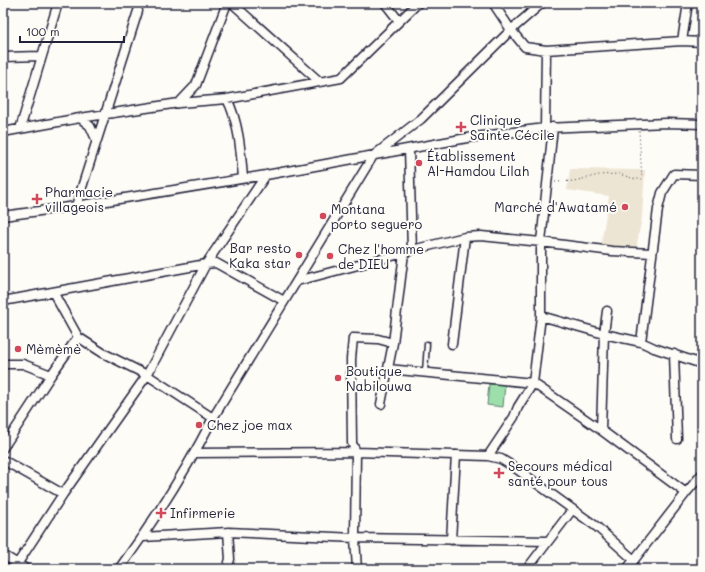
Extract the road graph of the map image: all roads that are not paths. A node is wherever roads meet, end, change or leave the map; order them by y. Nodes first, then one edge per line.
1 (58, 3) edge
2 (227, 3) edge
3 (232, 3) edge
4 (385, 3) edge
5 (418, 3) edge
6 (493, 3) edge
7 (542, 3) edge
8 (688, 3) edge
9 (138, 11) dead end
10 (399, 21) junction
11 (511, 30) junction
12 (682, 42) junction
13 (702, 42) edge
14 (546, 50) junction
15 (41, 56) junction
16 (3, 58) edge
17 (320, 82) junction
18 (227, 99) junction
19 (179, 103) junction
20 (104, 114) junction
21 (80, 118) junction
22 (702, 124) edge
23 (549, 128) junction
24 (20, 129) junction
25 (3, 132) edge
26 (96, 139) junction
27 (409, 149) junction
28 (373, 156) junction
29 (266, 175) junction
30 (702, 175) edge
31 (242, 178) junction
32 (76, 206) junction
33 (3, 216) edge
34 (465, 238) junction
35 (541, 242) junction
36 (408, 251) junction
37 (652, 253) junction
38 (206, 264) junction
39 (296, 281) junction
40 (53, 292) junction
41 (3, 301) edge
42 (284, 301) junction
43 (607, 311) dead end
44 (541, 316) junction
45 (604, 334) junction
46 (78, 337) junction
47 (641, 342) junction
48 (393, 343) junction
49 (427, 344) dead end
50 (452, 344) dead end
51 (674, 354) junction
52 (3, 364) edge
53 (702, 364) edge
54 (388, 369) junction
55 (425, 372) junction
56 (50, 375) junction
57 (147, 375) junction
58 (533, 383) junction
59 (381, 404) dead end
60 (213, 418) junction
61 (601, 430) junction
62 (677, 439) dead end
63 (3, 448) edge
64 (356, 452) junction
65 (195, 453) junction
66 (456, 455) junction
67 (488, 456) junction
68 (3, 460) edge
69 (702, 474) edge
70 (686, 493) junction
71 (63, 494) junction
72 (572, 510) junction
73 (228, 532) junction
74 (143, 537) junction
75 (355, 538) junction
76 (451, 540) junction
77 (548, 542) junction
78 (3, 555) edge
79 (634, 560) junction
80 (15, 566) edge
81 (26, 569) edge
82 (119, 569) edge
83 (227, 569) edge
84 (357, 569) edge
85 (527, 569) edge
86 (627, 569) edge

1 - 15 street
2 - 19 street
3 - 17 street
4 - 10 street
5 - 10 street
6 - 11 street
7 - 11 street
8 - 12 street
9 - 20 street
10 - 17 street
11 - 14 street
11 - 28 street
12 - 13 street
12 - 14 street
14 - 23 street
15 - 16 street
15 - 24 street
17 - 18 street
18 - 19 street
18 - 31 street
19 - 20 street
20 - 21 street
20 - 26 street
21 - 24 street
21 - 26 street
22 - 23 street
23 - 27 street
23 - 35 street
24 - 25 street
26 - 32 street
27 - 28 street
27 - 36 street
28 - 29 street
28 - 39 street
29 - 31 street
29 - 38 street
30 - 37 street
31 - 32 street
32 - 33 street
34 - 35 street
34 - 36 street
34 - 50 street
35 - 37 street
35 - 44 street
36 - 39 street
36 - 48 street
37 - 47 street
38 - 40 street
38 - 42 street
38 - 57 street
39 - 42 street
40 - 41 street
40 - 46 street
42 - 60 street
43 - 45 street
44 - 45 street
44 - 58 street
45 - 47 street
45 - 61 street
46 - 56 street
46 - 57 street
47 - 51 street
48 - 54 street
48 - 64 street
49 - 55 lane
51 - 53 street
51 - 62 street
52 - 56 street
54 - 55 street
54 - 59 street
55 - 58 street
56 - 63 street
57 - 60 street
57 - 71 street
58 - 61 street
58 - 67 street
60 - 65 street
61 - 70 street
64 - 65 street
64 - 66 street
64 - 75 street
65 - 74 street
66 - 67 street
66 - 76 street
67 - 72 street
68 - 71 street
69 - 70 street
70 - 79 street
71 - 80 street
72 - 77 street
72 - 79 street
73 - 74 street
73 - 75 street
73 - 83 street
74 - 82 street
75 - 76 street
75 - 84 street
76 - 77 street
77 - 85 street
78 - 80 street
79 - 86 street
80 - 81 street

